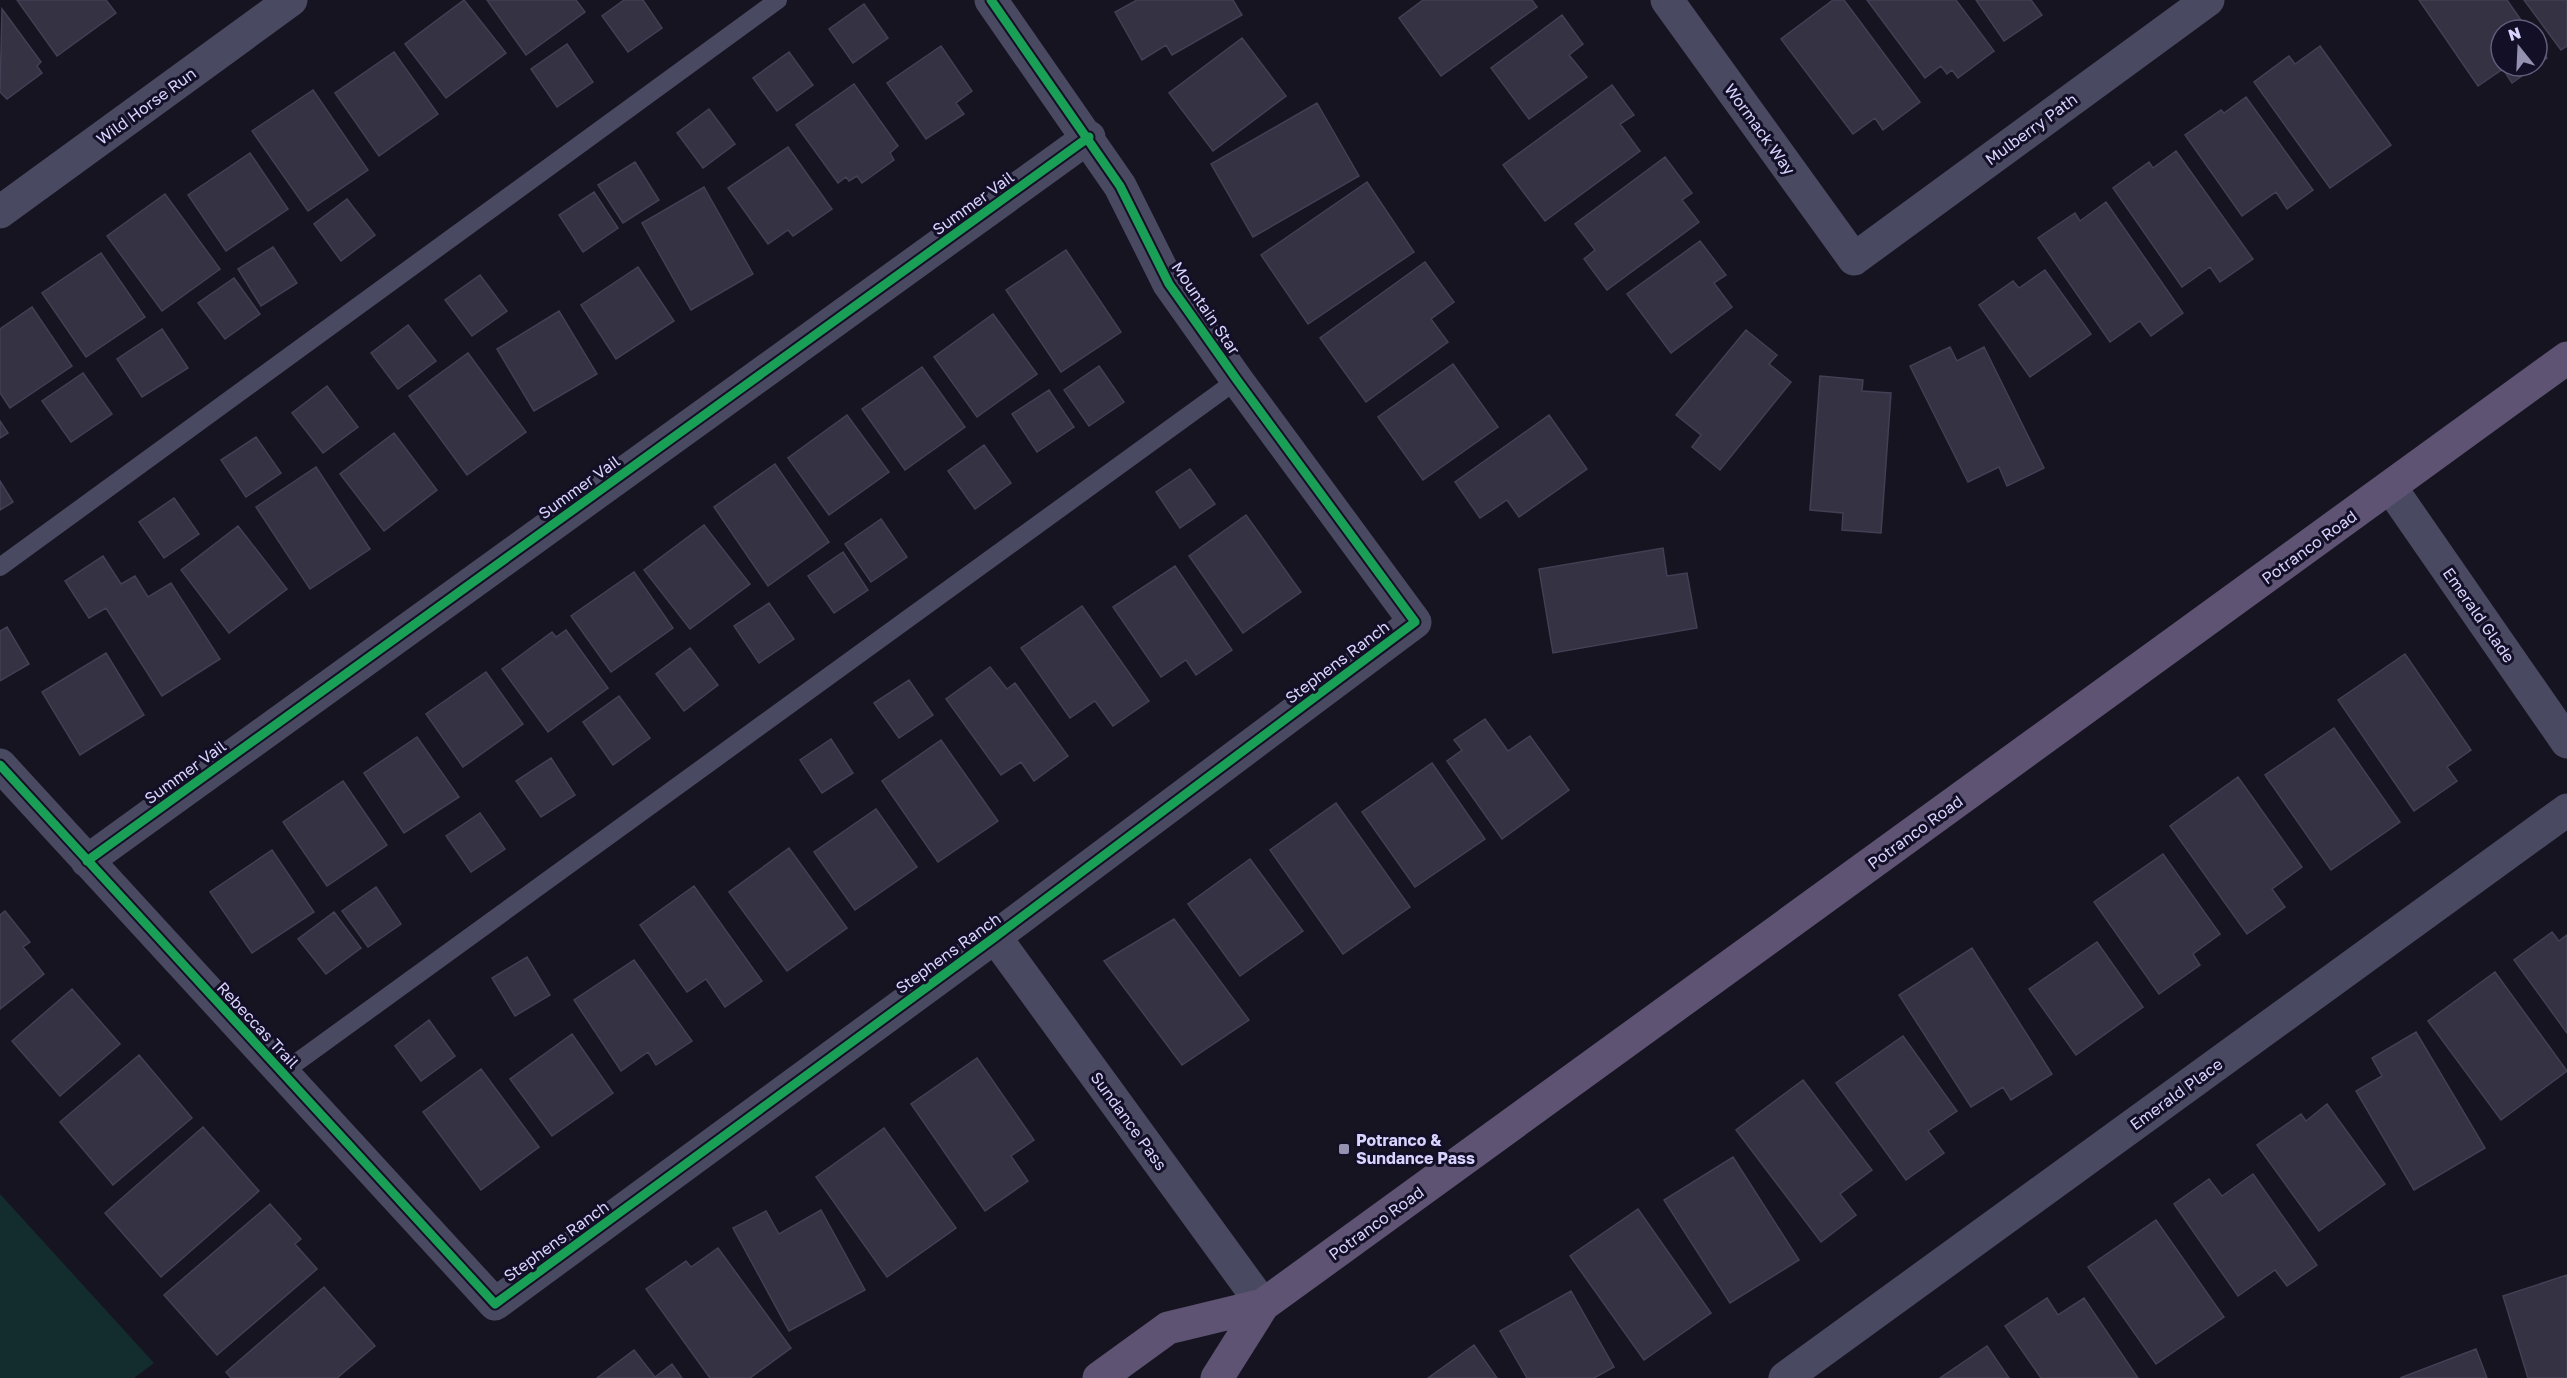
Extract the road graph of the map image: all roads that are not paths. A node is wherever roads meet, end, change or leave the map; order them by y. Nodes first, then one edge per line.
1 (291, 0) edge
2 (778, 0) edge
3 (991, 0) edge
4 (1667, 0) edge
5 (2208, 0) edge
6 (1089, 137) junction
7 (0, 212) edge
8 (1854, 259) joint
9 (2567, 358) edge
10 (1237, 380) junction
11 (2391, 488) junction
12 (0, 567) edge
13 (1415, 622) joint
14 (2567, 742) edge
15 (0, 765) edge
16 (2567, 810) edge
17 (87, 861) junction
18 (995, 937) junction
19 (282, 1072) junction
20 (495, 1305) joint
21 (1263, 1305) junction
22 (1099, 1378) edge
23 (1217, 1378) edge
24 (1785, 1378) edge

1 - 7 street, Wild Horse Run
2 - 12 lane
3 - 6 street, Mountain Star
4 - 8 street, Wormack Way
5 - 8 street, Mulberry Path
6 - 10 street, Mountain Star
6 - 17 street, Summer Vail
9 - 11 main road, Potranco Road
10 - 13 street, Mountain Star
10 - 19 lane
11 - 14 street, Emerald Glade
11 - 21 main road, Potranco Road
13 - 18 street, Stephens Ranch
15 - 17 street, Rebeccas Trail
16 - 24 street, Emerald Place
17 - 19 street, Rebeccas Trail
18 - 20 street, Stephens Ranch
18 - 21 street, Sundance Pass
19 - 20 street, Rebeccas Trail
21 - 22 main road, Potranco Road
21 - 23 main road, Potranco Road

